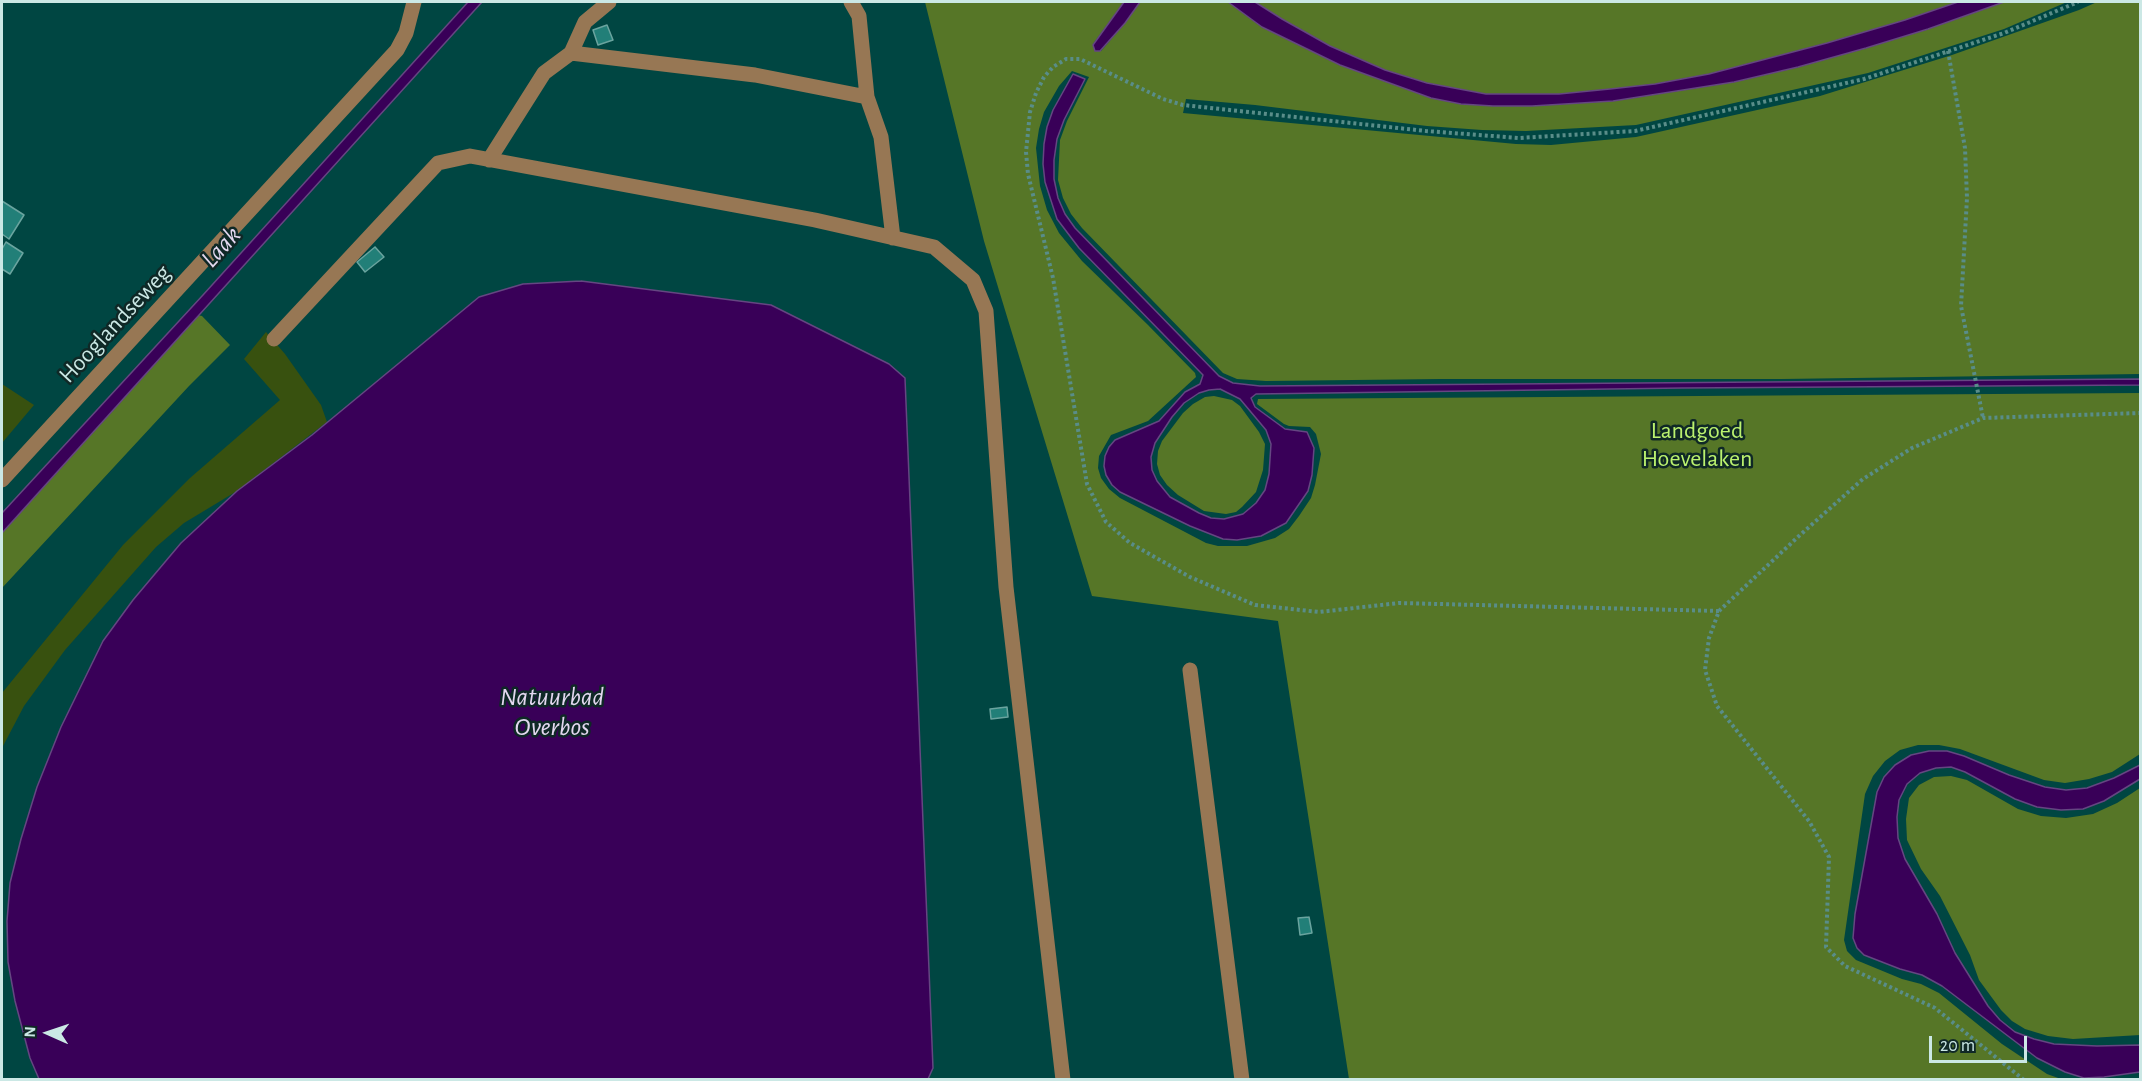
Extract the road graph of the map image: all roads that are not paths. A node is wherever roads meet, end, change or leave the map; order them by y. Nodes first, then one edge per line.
1 (414, 2) edge
2 (609, 2) edge
3 (850, 2) edge
4 (571, 53) junction
5 (867, 97) junction
6 (489, 160) junction
7 (893, 238) junction
8 (274, 339) dead end
9 (2, 480) edge
10 (1190, 670) dead end
11 (1063, 1080) edge
12 (1242, 1080) edge

1 - 9 street, Hooglandseweg
2 - 4 street
3 - 5 street
4 - 5 street
4 - 6 street
5 - 7 street
6 - 7 street
6 - 8 street
7 - 11 street
10 - 12 street

